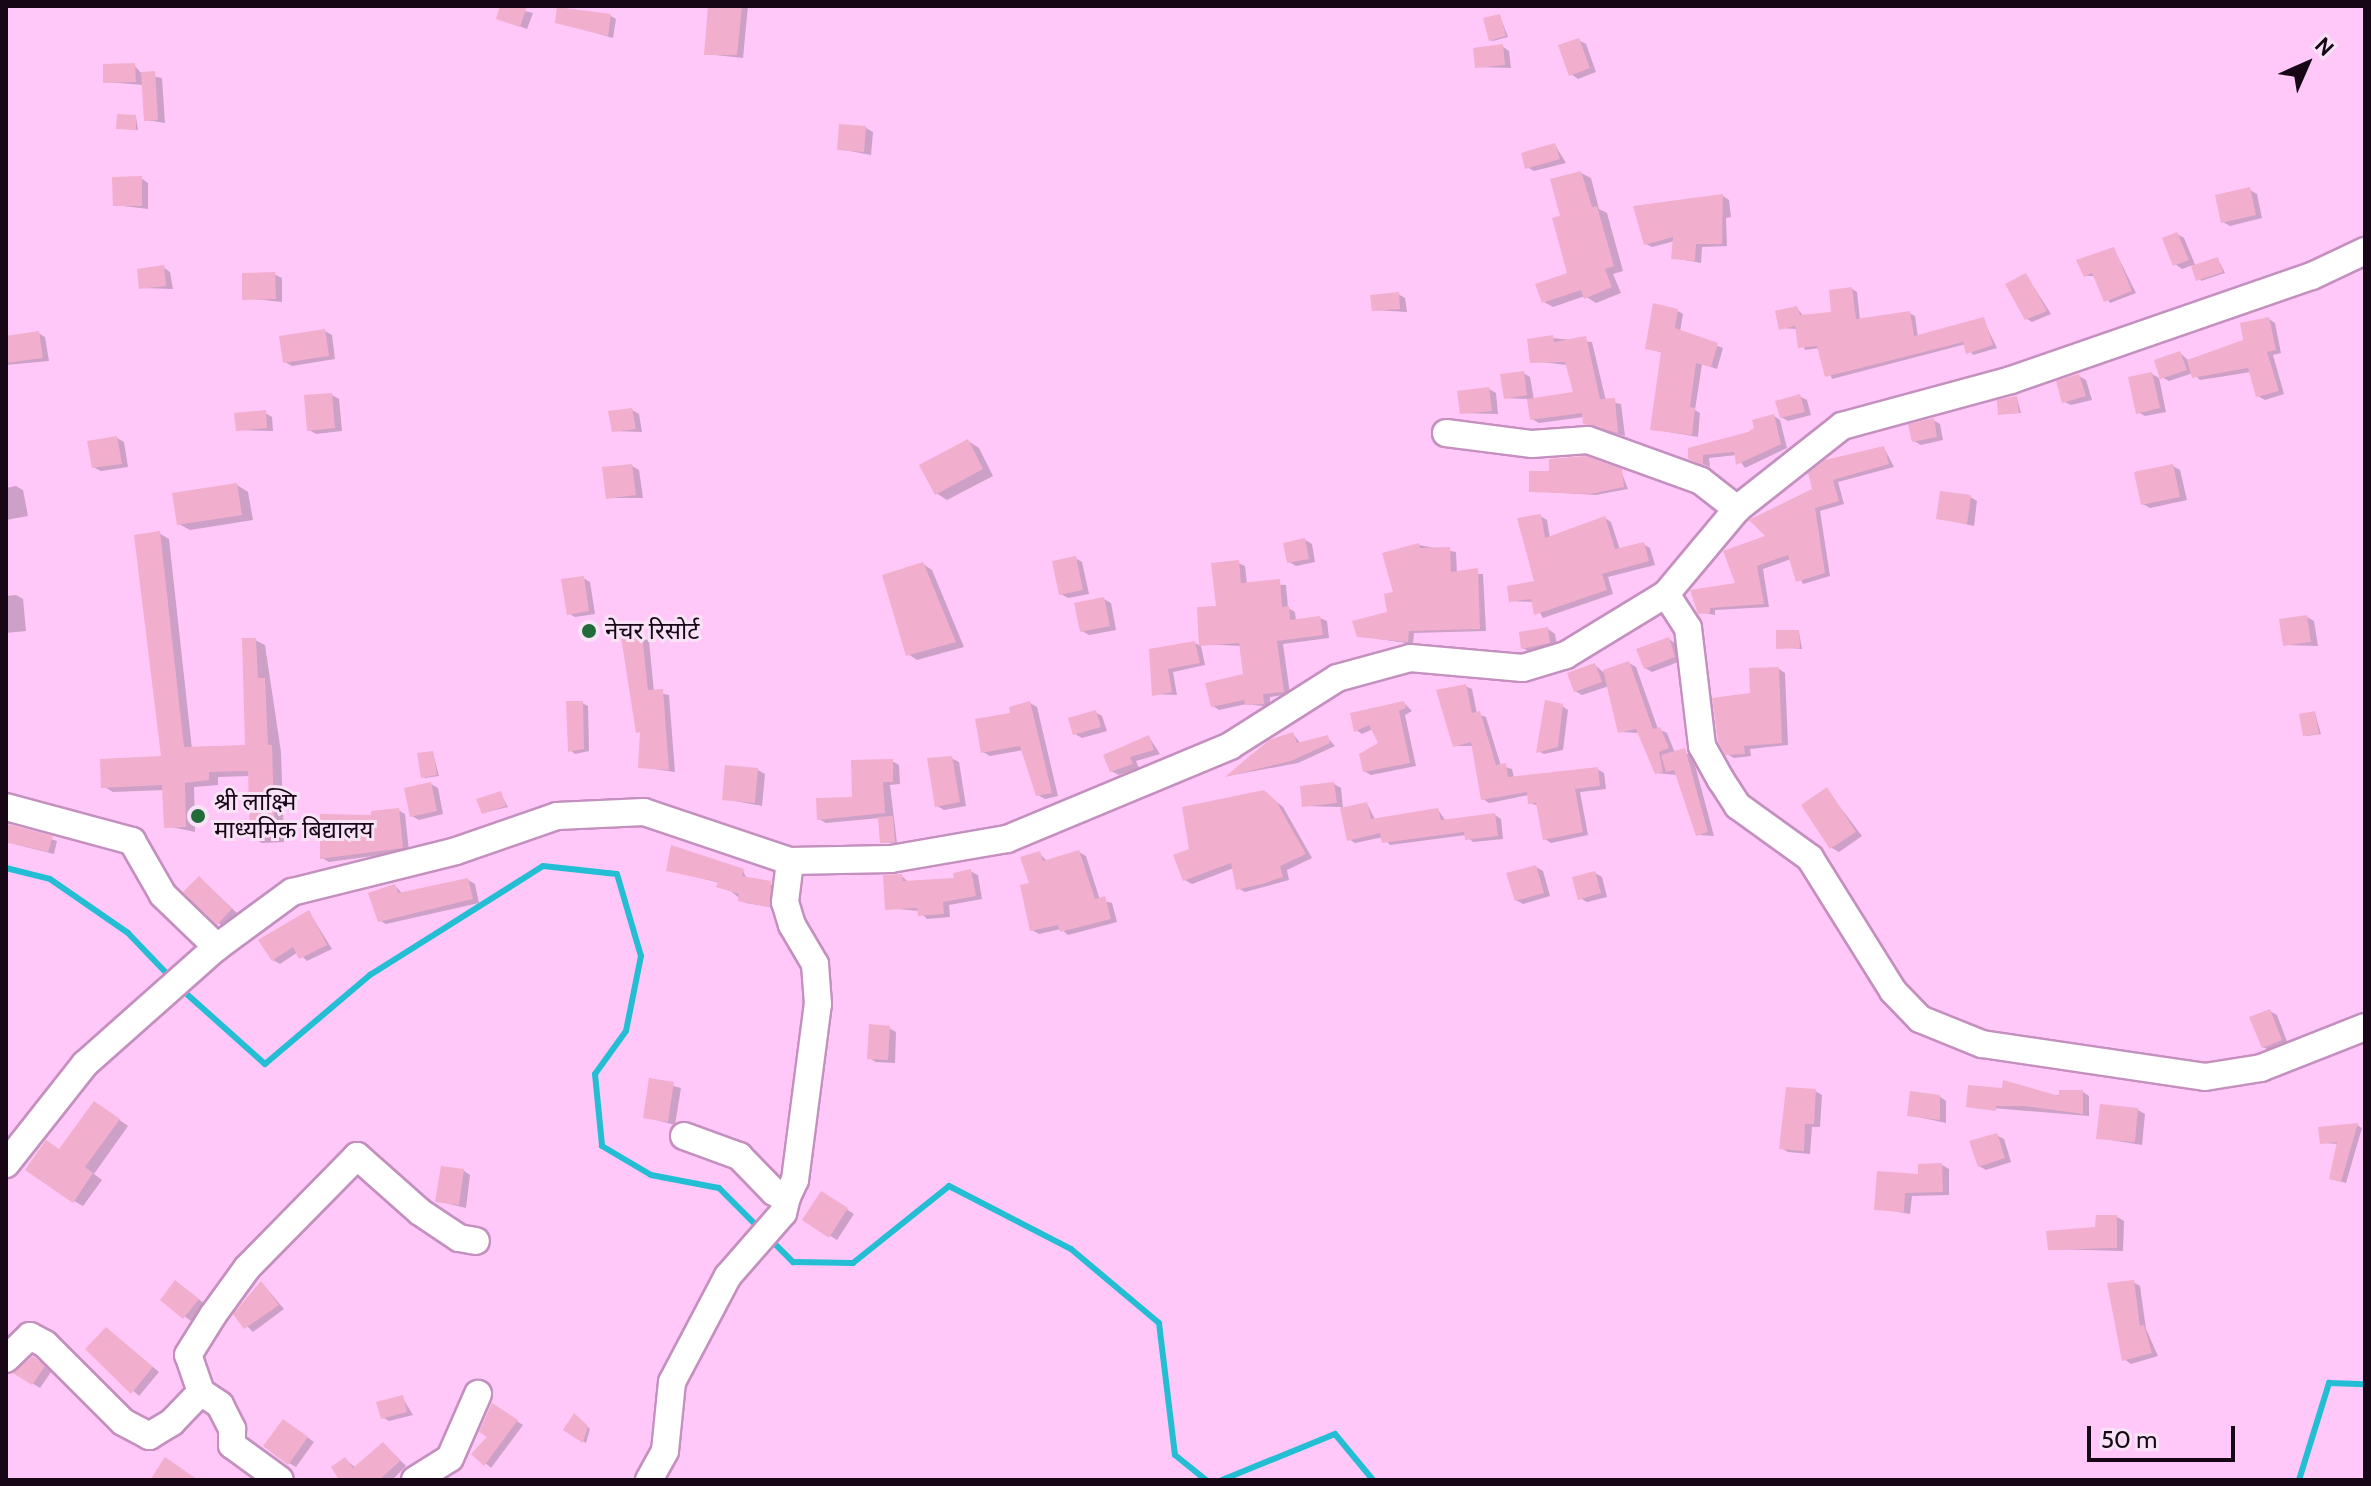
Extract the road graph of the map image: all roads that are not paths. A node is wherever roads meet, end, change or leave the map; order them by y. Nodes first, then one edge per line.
1 (2365, 251) edge
2 (2338, 263) junction
3 (2365, 267) edge
4 (1446, 433) dead end
5 (1737, 509) junction
6 (1666, 594) junction
7 (6, 807) edge
8 (790, 861) junction
9 (211, 952) junction
10 (2365, 1027) edge
11 (684, 1136) dead end
12 (6, 1164) edge
13 (787, 1197) junction
14 (476, 1241) dead end
15 (6, 1359) edge
16 (201, 1392) junction
17 (478, 1394) dead end
18 (280, 1480) edge
19 (415, 1480) edge
20 (649, 1480) edge

1 - 2 street
2 - 3 street
2 - 5 street
4 - 5 street
5 - 6 street
6 - 8 street
6 - 10 street
7 - 9 street
8 - 9 street
8 - 13 street
9 - 12 street
11 - 13 street
13 - 20 street
14 - 16 street
15 - 16 street
16 - 18 street
17 - 19 street

